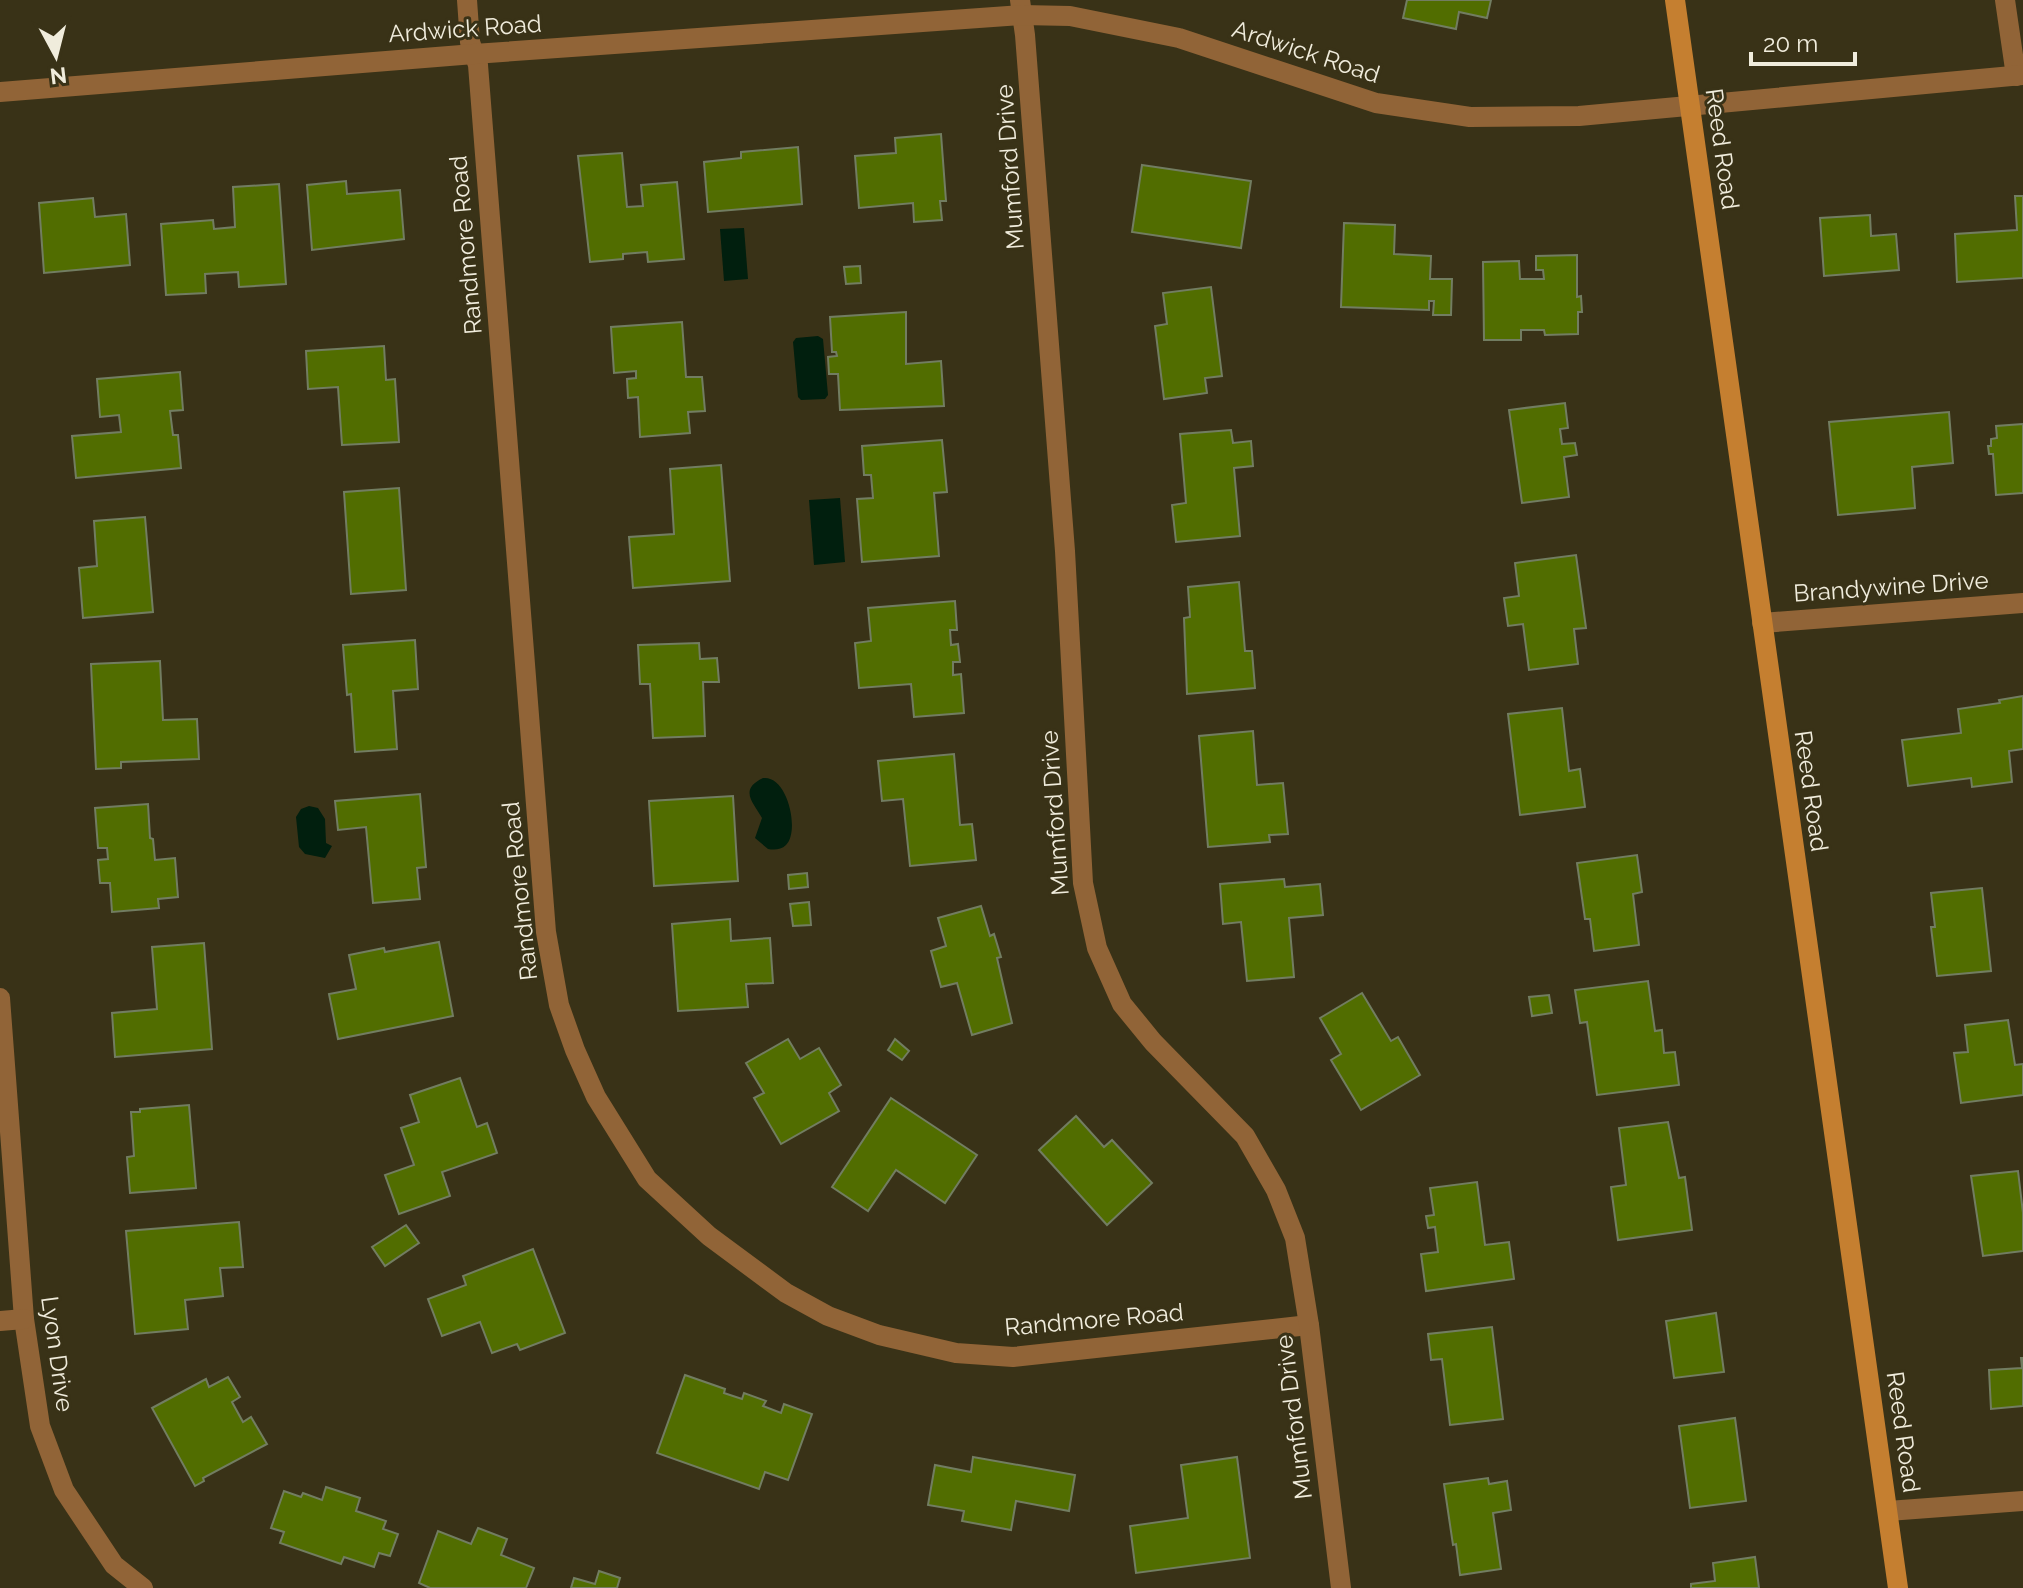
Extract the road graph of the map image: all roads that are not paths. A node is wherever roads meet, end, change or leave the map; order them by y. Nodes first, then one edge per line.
1 (467, 0) edge
2 (1675, 0) edge
3 (2005, 0) edge
4 (1021, 7) edge
5 (474, 54) junction
6 (2019, 75) edge
7 (0, 92) edge
8 (1690, 104) junction
9 (2023, 603) edge
10 (1762, 623) junction
11 (0, 998) edge
12 (24, 1319) junction
13 (0, 1321) edge
14 (1309, 1325) junction
15 (2023, 1501) edge
16 (1888, 1511) junction
17 (143, 1588) edge
18 (1341, 1588) edge
19 (1898, 1588) edge

1 - 5 street, Randmore Road
2 - 8 main road, Reed Road
3 - 6 street
4 - 5 street, Ardwick Road
4 - 8 street, Ardwick Road
4 - 14 street, Mumford Drive
5 - 7 street, Ardwick Road
5 - 14 street, Randmore Road
6 - 8 street, Ardwick Road
8 - 10 main road, Reed Road
9 - 10 street, Brandywine Drive
10 - 16 main road, Reed Road
11 - 12 street, Lyon Drive
12 - 13 street
12 - 17 street, Lyon Drive
14 - 18 street, Mumford Drive
15 - 16 street
16 - 19 main road, Reed Road

